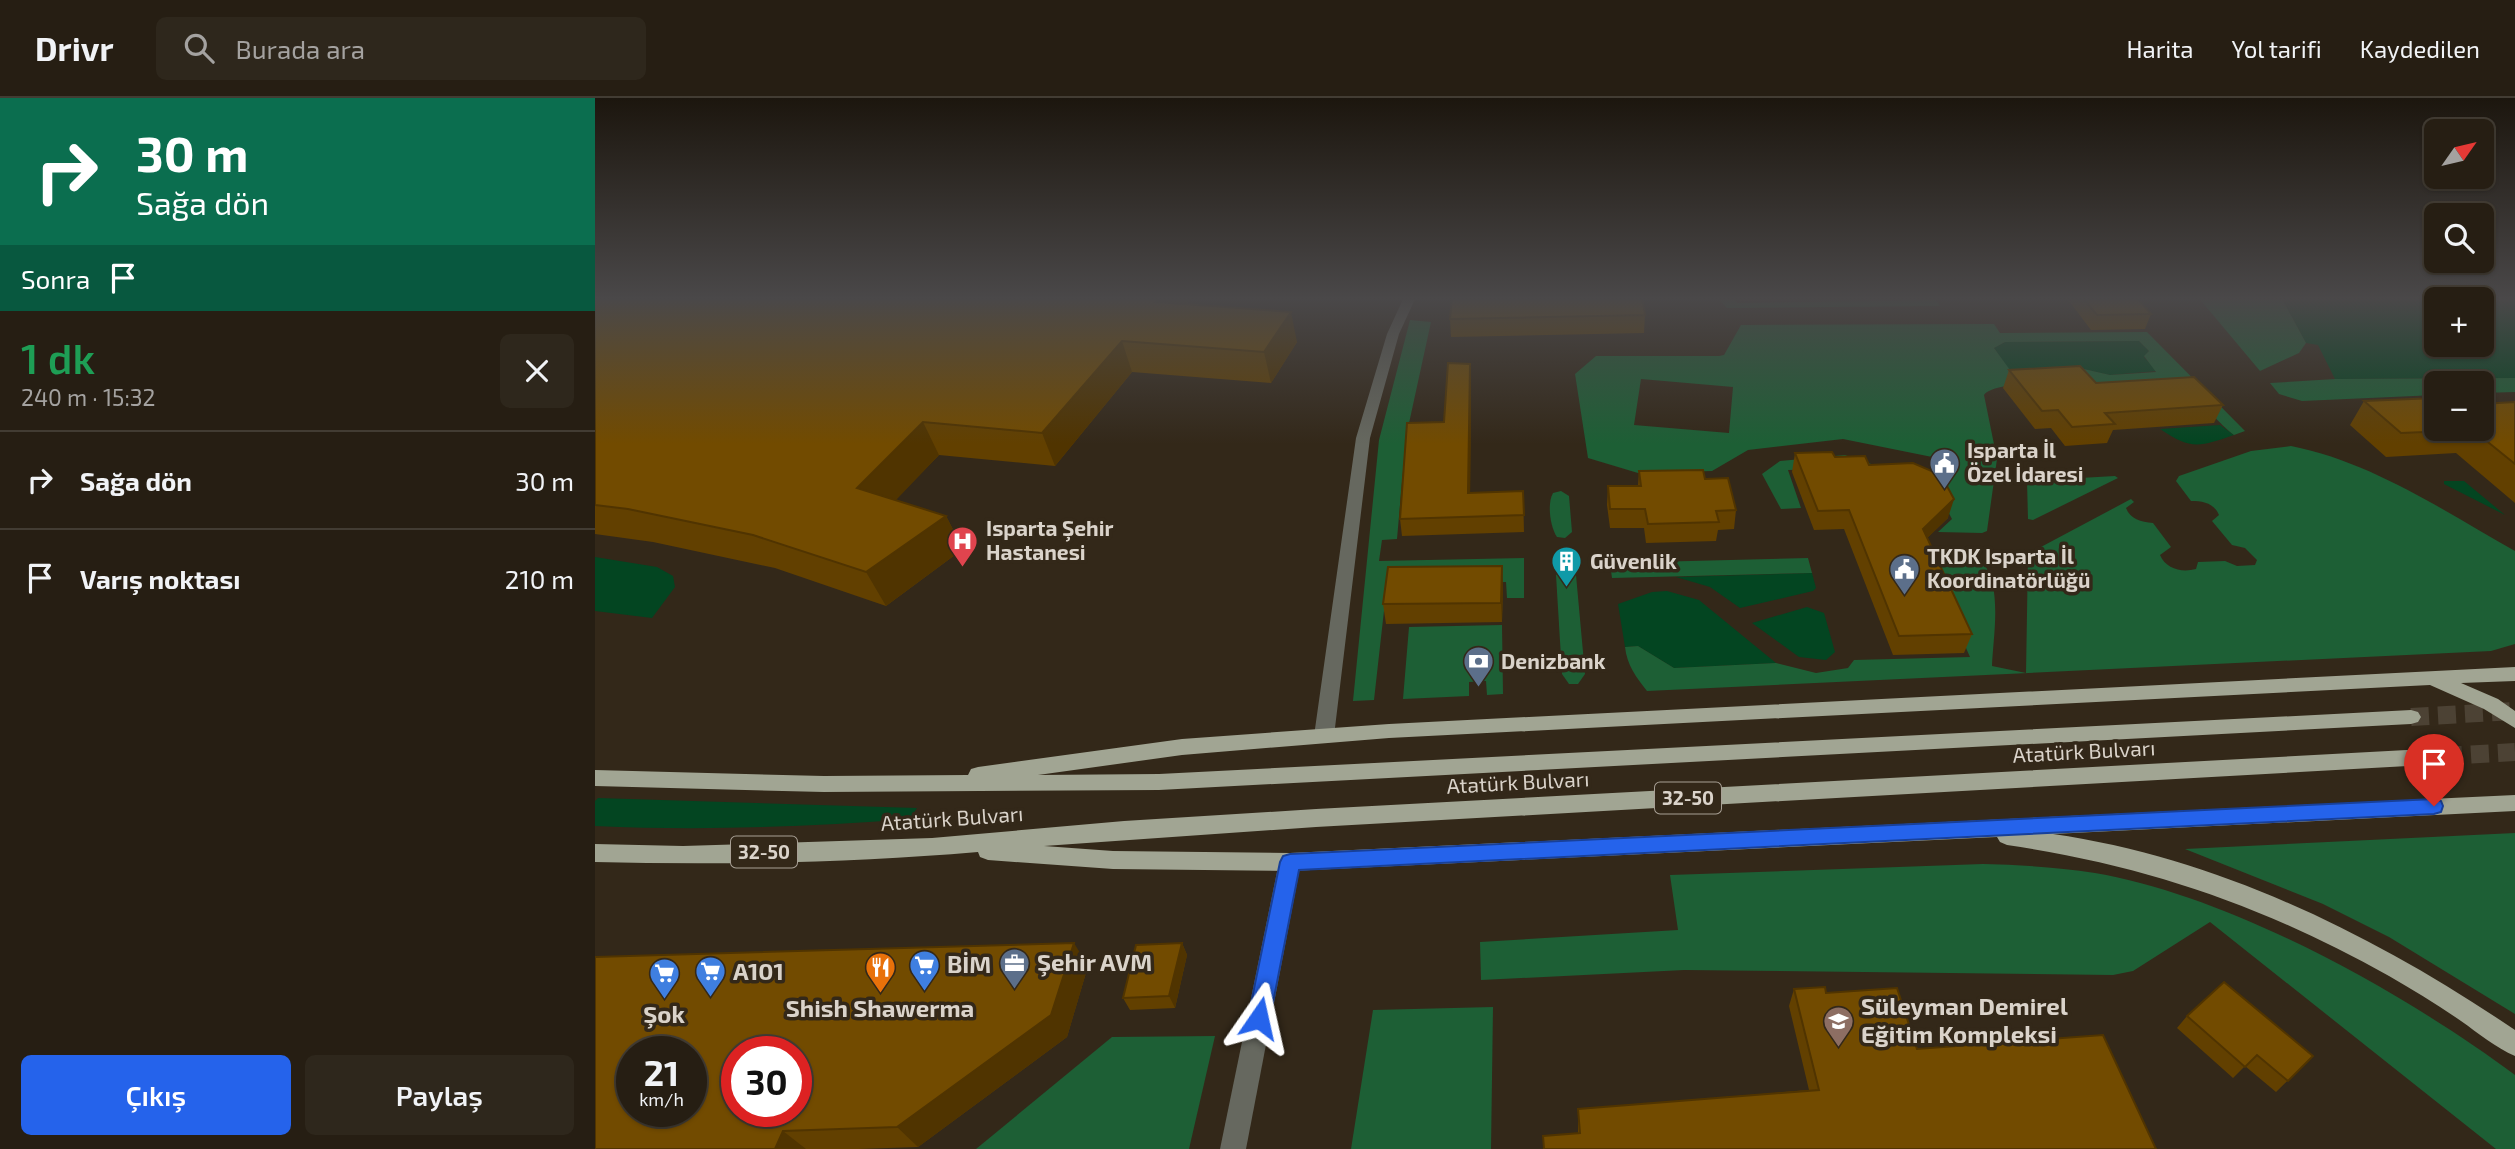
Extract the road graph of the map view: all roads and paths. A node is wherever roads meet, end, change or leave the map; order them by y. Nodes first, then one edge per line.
1 (1390, 346) edge
2 (2515, 674) edge
3 (2431, 679) junction
4 (2411, 717) tunnel mouth
5 (2515, 721) edge
6 (1324, 736) junction
7 (2444, 756) tunnel mouth
8 (595, 778) edge
9 (916, 784) junction
10 (2515, 802) edge
11 (1952, 830) junction
12 (933, 847) junction
13 (595, 853) edge
14 (1290, 862) junction
15 (2515, 1044) edge
16 (1233, 1149) edge

1 - 6 street
2 - 3 main road
3 - 5 main road
3 - 6 main road
4 - 9 main road, Atatürk Bulvarı / 32-50
6 - 9 main road
7 - 12 main road, Atatürk Bulvarı / 32-50
8 - 9 main road, Atatürk Bulvarı / 32-50
10 - 11 main road
11 - 14 main road
11 - 15 main road
12 - 13 main road, Atatürk Bulvarı / 32-50
12 - 14 main road
14 - 16 street

